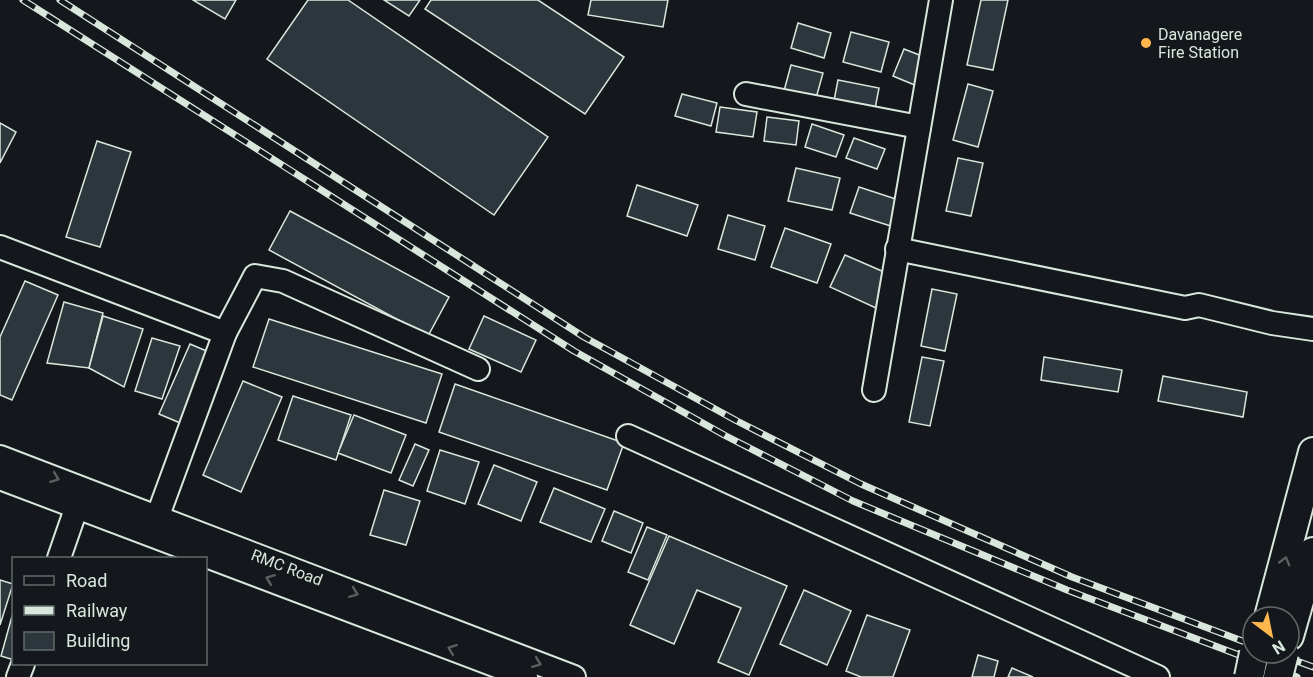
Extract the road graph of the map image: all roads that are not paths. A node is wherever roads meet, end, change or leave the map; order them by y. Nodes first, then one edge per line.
1 (941, 0) edge
2 (746, 94) dead end
3 (919, 127) junction
4 (0, 247) edge
5 (897, 249) junction
6 (1313, 328) edge
7 (225, 333) junction
8 (478, 369) dead end
9 (874, 390) dead end
10 (628, 436) dead end
11 (1313, 452) edge
12 (0, 457) edge
13 (0, 478) edge
14 (76, 506) junction
15 (157, 518) junction
16 (1313, 552) edge
17 (59, 557) edge
18 (1307, 600) edge
19 (1272, 605) edge
20 (526, 677) edge
21 (574, 677) edge
22 (1158, 677) edge

1 - 3 street
2 - 3 street
3 - 5 street
4 - 7 street
5 - 6 street
5 - 9 street
7 - 8 street
7 - 15 street
10 - 22 street
19 -> 11 main road
12 -> 15 street, RMC Road
13 - 14 street, RMC Road
14 - 17 street
20 -> 14 street, RMC Road
15 -> 21 street, RMC Road
16 - 18 main road

